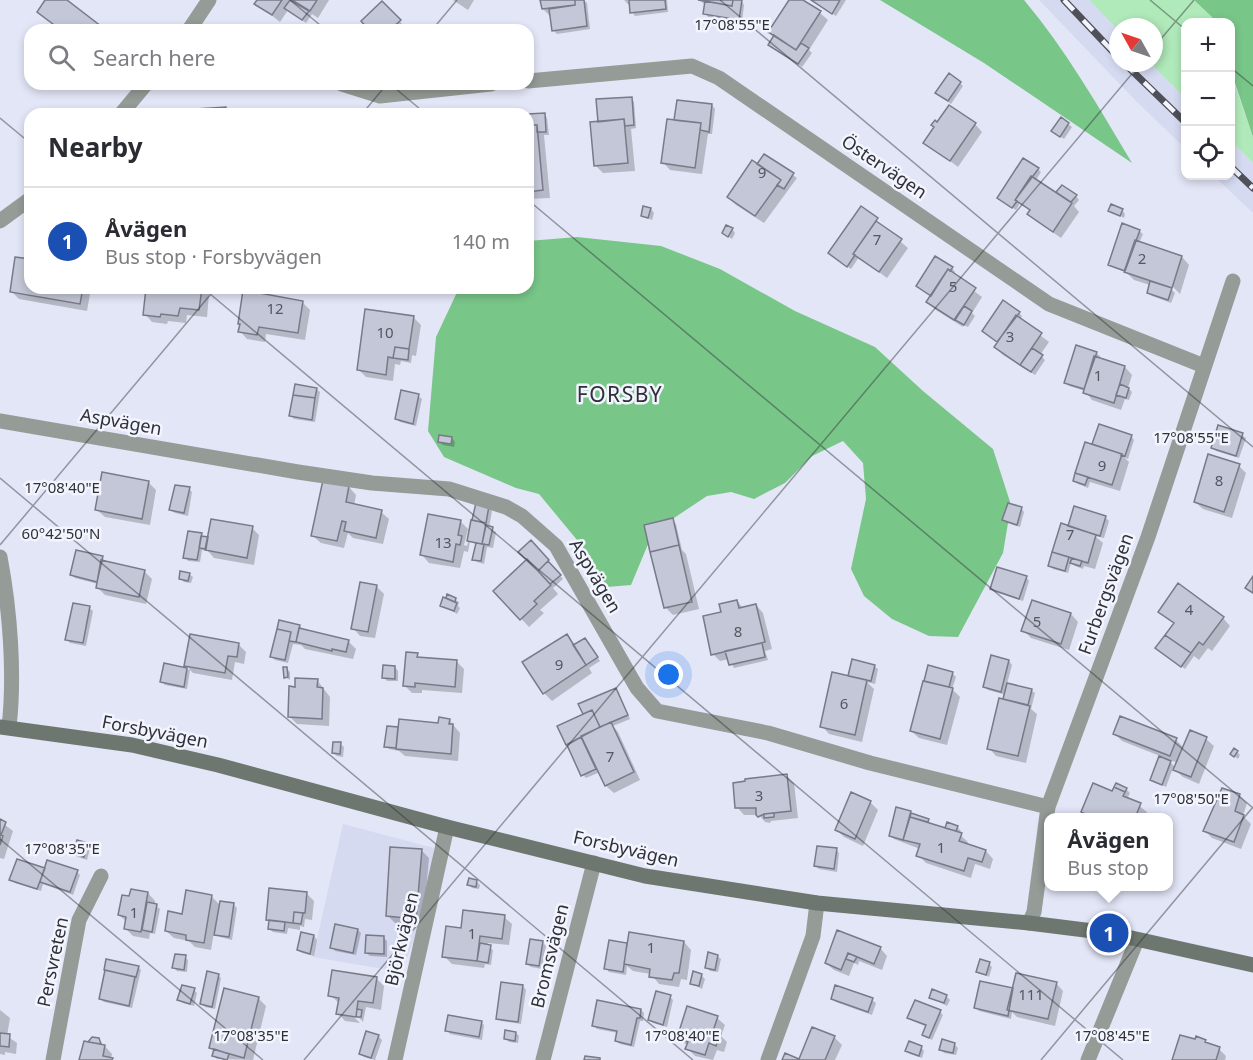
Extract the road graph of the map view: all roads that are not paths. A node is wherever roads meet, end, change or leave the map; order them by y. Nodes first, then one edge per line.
1 (208, 0) edge
2 (193, 24) edge
3 (534, 80) edge
4 (141, 90) edge
5 (361, 90) edge
6 (436, 90) edge
7 (126, 108) edge
8 (24, 203) edge
9 (0, 221) edge
10 (1233, 281) dead end
11 (1204, 366) junction
12 (0, 421) edge
13 (0, 557) edge
14 (5, 727) edge
15 (1048, 807) junction
16 (1047, 813) edge
17 (447, 827) junction
18 (1044, 837) edge
19 (594, 863) junction
20 (101, 876) dead end
21 (817, 903) junction
22 (1029, 923) junction
23 (1137, 940) junction
24 (1253, 965) edge
25 (53, 1060) edge
26 (395, 1060) edge
27 (543, 1060) edge
28 (768, 1060) edge
29 (1088, 1060) edge

1 - 2 street
3 - 11 street, Östervägen
4 - 7 street
5 - 6 street
8 - 9 street
10 - 11 street, Furbergsvägen
11 - 15 street, Furbergsvägen
12 - 15 street, Aspvägen
13 - 14 street
14 - 17 street, Forsbyvägen
15 - 16 street, Furbergsvägen
17 - 19 street, Forsbyvägen
17 - 26 street, Björkvägen
18 - 22 street, Furbergsvägen
19 - 21 street, Forsbyvägen
19 - 27 street, Bromsvägen
20 - 25 street, Persvreten
21 - 22 street, Forsbyvägen
21 - 28 street
22 - 23 street, Forsbyvägen
23 - 24 street, Forsbyvägen
23 - 29 street

